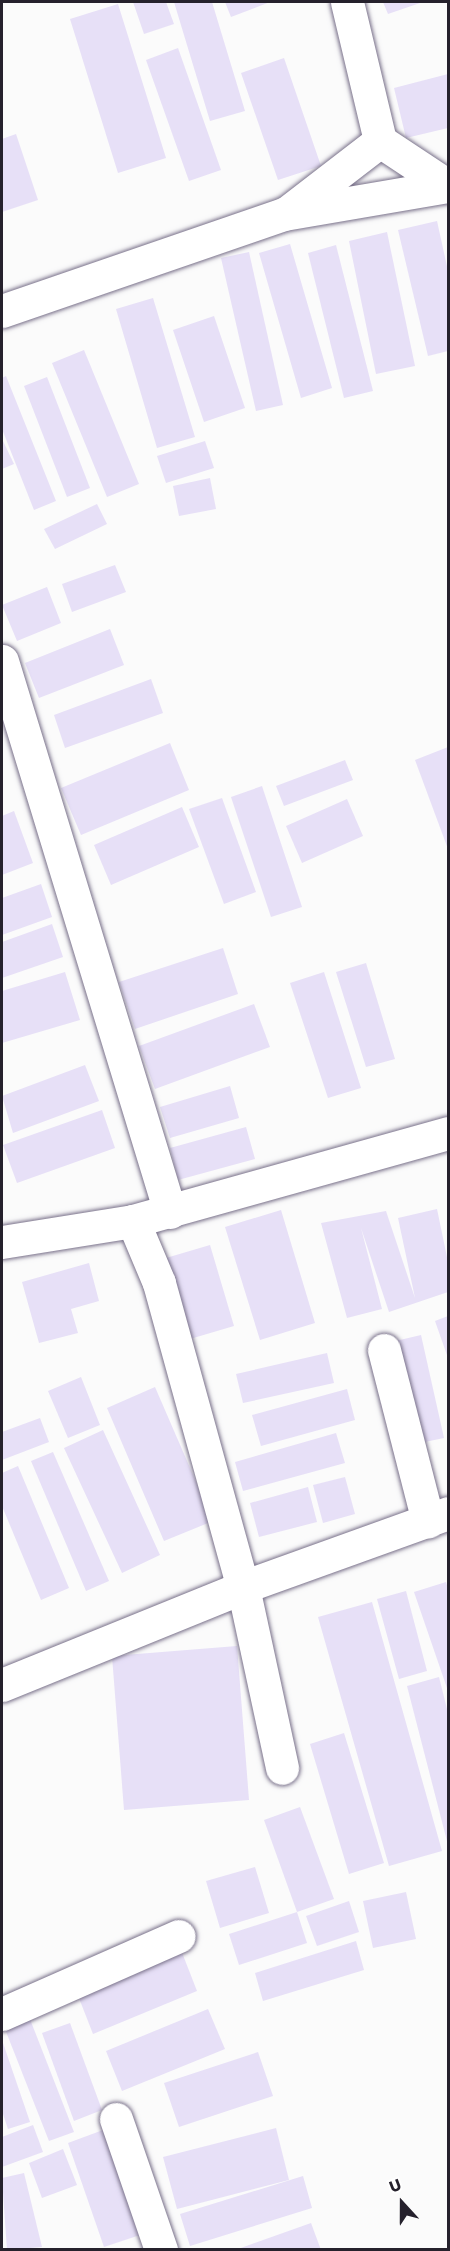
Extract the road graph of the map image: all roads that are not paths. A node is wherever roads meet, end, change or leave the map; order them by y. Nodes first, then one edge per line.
1 (348, 2) edge
2 (380, 141) junction
3 (448, 186) edge
4 (284, 214) junction
5 (2, 311) edge
6 (2, 661) edge
7 (448, 1133) edge
8 (170, 1212) junction
9 (133, 1221) junction
10 (2, 1242) edge
11 (384, 1350) dead end
12 (438, 1517) edge
13 (243, 1587) junction
14 (2, 1685) edge
15 (282, 1768) dead end
16 (178, 1936) dead end
17 (2, 2014) edge
18 (116, 2119) dead end
19 (161, 2250) edge

1 - 2 street
2 - 3 street
2 - 4 street
3 - 4 street
4 - 5 street
6 - 8 street
7 - 8 street
8 - 9 street
9 - 10 street
9 - 13 street
11 - 12 street
12 - 13 street
13 - 14 street
13 - 15 street
16 - 17 street
18 - 19 street

